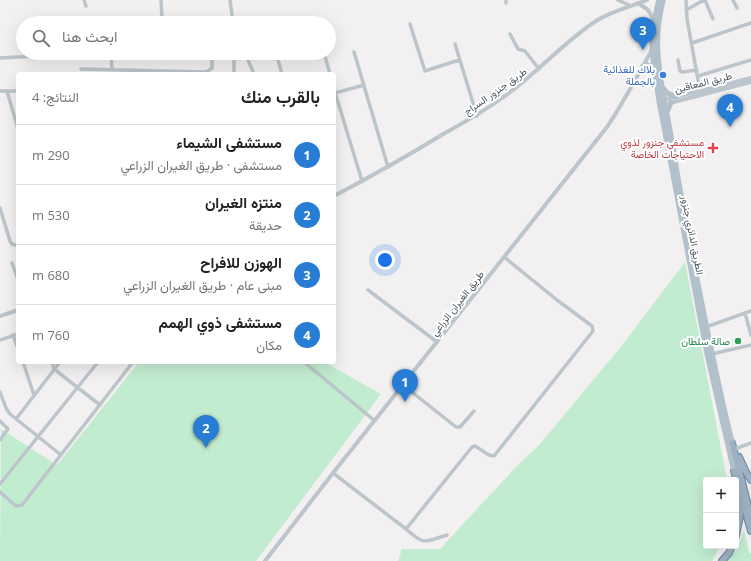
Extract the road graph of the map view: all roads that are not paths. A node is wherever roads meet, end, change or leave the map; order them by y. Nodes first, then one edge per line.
1 (84, 0) edge
2 (161, 0) edge
3 (230, 0) edge
4 (618, 0) edge
5 (647, 0) edge
6 (659, 0) edge
7 (663, 0) edge
8 (686, 0) edge
9 (704, 0) edge
10 (733, 0) edge
11 (638, 2) edge
12 (86, 6) dead end
13 (632, 6) junction
14 (737, 8) dead end
15 (686, 10) junction
16 (162, 16) edge
17 (232, 16) edge
18 (714, 19) dead end
19 (654, 20) junction
20 (751, 23) edge
21 (410, 24) dead end
22 (510, 34) dead end
23 (692, 43) junction
24 (455, 44) dead end
25 (652, 50) junction
26 (354, 52) dead end
27 (16, 57) edge
28 (0, 58) edge
29 (111, 60) edge
30 (212, 60) edge
31 (234, 60) edge
32 (248, 60) edge
33 (278, 60) edge
34 (326, 60) edge
35 (459, 60) junction
36 (678, 60) dead end
37 (751, 60) edge
38 (642, 66) junction
39 (654, 67) junction
40 (81, 69) dead end
41 (539, 69) junction
42 (112, 70) junction
43 (697, 70) junction
44 (234, 72) edge
45 (253, 72) edge
46 (281, 72) edge
47 (329, 72) edge
48 (698, 76) junction
49 (751, 78) edge
50 (751, 82) edge
51 (364, 86) junction
52 (661, 86) junction
53 (0, 91) edge
54 (8, 91) junction
55 (16, 91) edge
56 (700, 91) junction
57 (336, 93) edge
58 (336, 96) edge
59 (676, 97) junction
60 (662, 102) junction
61 (672, 102) junction
62 (666, 114) junction
63 (477, 116) junction
64 (16, 121) edge
65 (388, 167) junction
66 (362, 182) junction
67 (336, 195) edge
68 (0, 208) edge
69 (16, 245) edge
70 (504, 257) junction
71 (12, 263) dead end
72 (16, 274) edge
73 (368, 290) dead end
74 (16, 310) edge
75 (751, 311) edge
76 (745, 313) junction
77 (0, 314) edge
78 (706, 327) junction
79 (16, 334) edge
80 (13, 335) junction
81 (751, 335) edge
82 (0, 340) edge
83 (437, 342) junction
84 (16, 343) edge
85 (751, 345) edge
86 (712, 354) junction
87 (23, 364) edge
88 (53, 364) edge
89 (58, 364) edge
90 (96, 364) edge
91 (132, 364) edge
92 (306, 364) edge
93 (54, 369) junction
94 (403, 385) junction
95 (77, 388) junction
96 (0, 392) edge
97 (34, 395) junction
98 (100, 405) junction
99 (474, 410) dead end
100 (16, 419) junction
101 (0, 421) edge
102 (375, 421) junction
103 (39, 436) junction
104 (0, 440) edge
105 (751, 443) edge
106 (734, 446) junction
107 (62, 455) junction
108 (734, 472) junction
109 (332, 474) junction
110 (735, 477) edge
111 (751, 480) edge
112 (0, 484) edge
113 (0, 492) edge
114 (739, 507) edge
115 (751, 517) edge
116 (739, 521) edge
117 (406, 529) junction
118 (751, 531) edge
119 (447, 535) dead end
120 (731, 549) edge
121 (265, 561) edge
122 (722, 561) edge

1 - 12 street
2 - 16 street
3 - 17 street
4 - 13 street
5 - 11 street, طريق جنزور السراج
6 - 19 main road, الطريق الدائري جنزور
7 - 52 main road, الطريق الدائري جنزور
8 - 15 street
9 - 15 street
9 - 18 street
10 - 14 street
11 - 13 street, طريق جنزور السراج
11 - 19 street
13 - 41 street, طريق جنزور السراج
15 - 23 street
19 - 25 main road, الطريق الدائري جنزور
20 - 23 street
21 - 35 street
22 - 41 street
23 - 43 street
24 - 35 street
25 - 38 street, طريق الغيران الزراعي
25 - 39 main road, الطريق الدائري جنزور
26 - 51 street
27 - 28 street
29 - 42 street
30 - 42 street
31 - 44 street
32 - 45 street
33 - 46 street
34 - 47 street
35 - 63 street
36 - 43 street
37 - 48 street
38 - 39 street
38 - 70 street, طريق الغيران الزراعي
39 - 60 main road, الطريق الدائري جنزور
40 - 42 street
41 - 63 street, طريق جنزور السراج
43 - 48 street
48 - 56 street
49 - 56 street, طريق المعاقين
50 - 61 street, طريق المعاقين
51 - 57 street
51 - 65 street
52 - 59 main road
52 - 60 main road, الطريق الدائري جنزور
53 - 54 street
54 - 55 street
54 - 64 street
56 - 59 street, طريق المعاقين
58 - 66 street
59 - 60 street, طريق المعاقين
60 - 61 street, طريق المعاقين
60 - 62 main road, الطريق الدائري جنزور
60 - 108 main road, الطريق الدائري جنزور
61 - 62 main road
62 - 78 main road, الطريق الدائري جنزور
63 - 65 street, طريق جنزور السراج
65 - 66 street, طريق جنزور السراج
66 - 67 street, طريق جنزور السراج
68 - 69 street
70 - 83 street, طريق الغيران الزراعي
70 - 117 street
71 - 72 street
73 - 83 street
74 - 77 street
75 - 76 street
76 - 78 street
76 - 81 street
78 - 86 main road, الطريق الدائري جنزور
79 - 80 street
80 - 82 street
80 - 84 street
83 - 94 street, طريق الغيران الزراعي
85 - 86 street
86 - 106 main road, الطريق الدائري جنزور
87 - 97 street
88 - 93 street
89 - 93 street
90 - 95 street
91 - 98 street
92 - 102 street
93 - 95 street
93 - 97 street
94 - 99 street
94 - 102 street, طريق الغيران الزراعي
95 - 98 street
95 - 103 street
96 - 100 street
97 - 100 street
98 - 107 street
100 - 103 street
101 - 104 street
102 - 109 street, طريق الغيران الزراعي
103 - 107 street
103 - 112 street
105 - 106 street
106 - 111 highway
106 - 115 highway
107 - 113 street
108 - 110 highway
108 - 118 highway
109 - 117 street
109 - 121 street, طريق الغيران الزراعي
114 - 116 highway
117 - 119 street
120 - 122 highway

